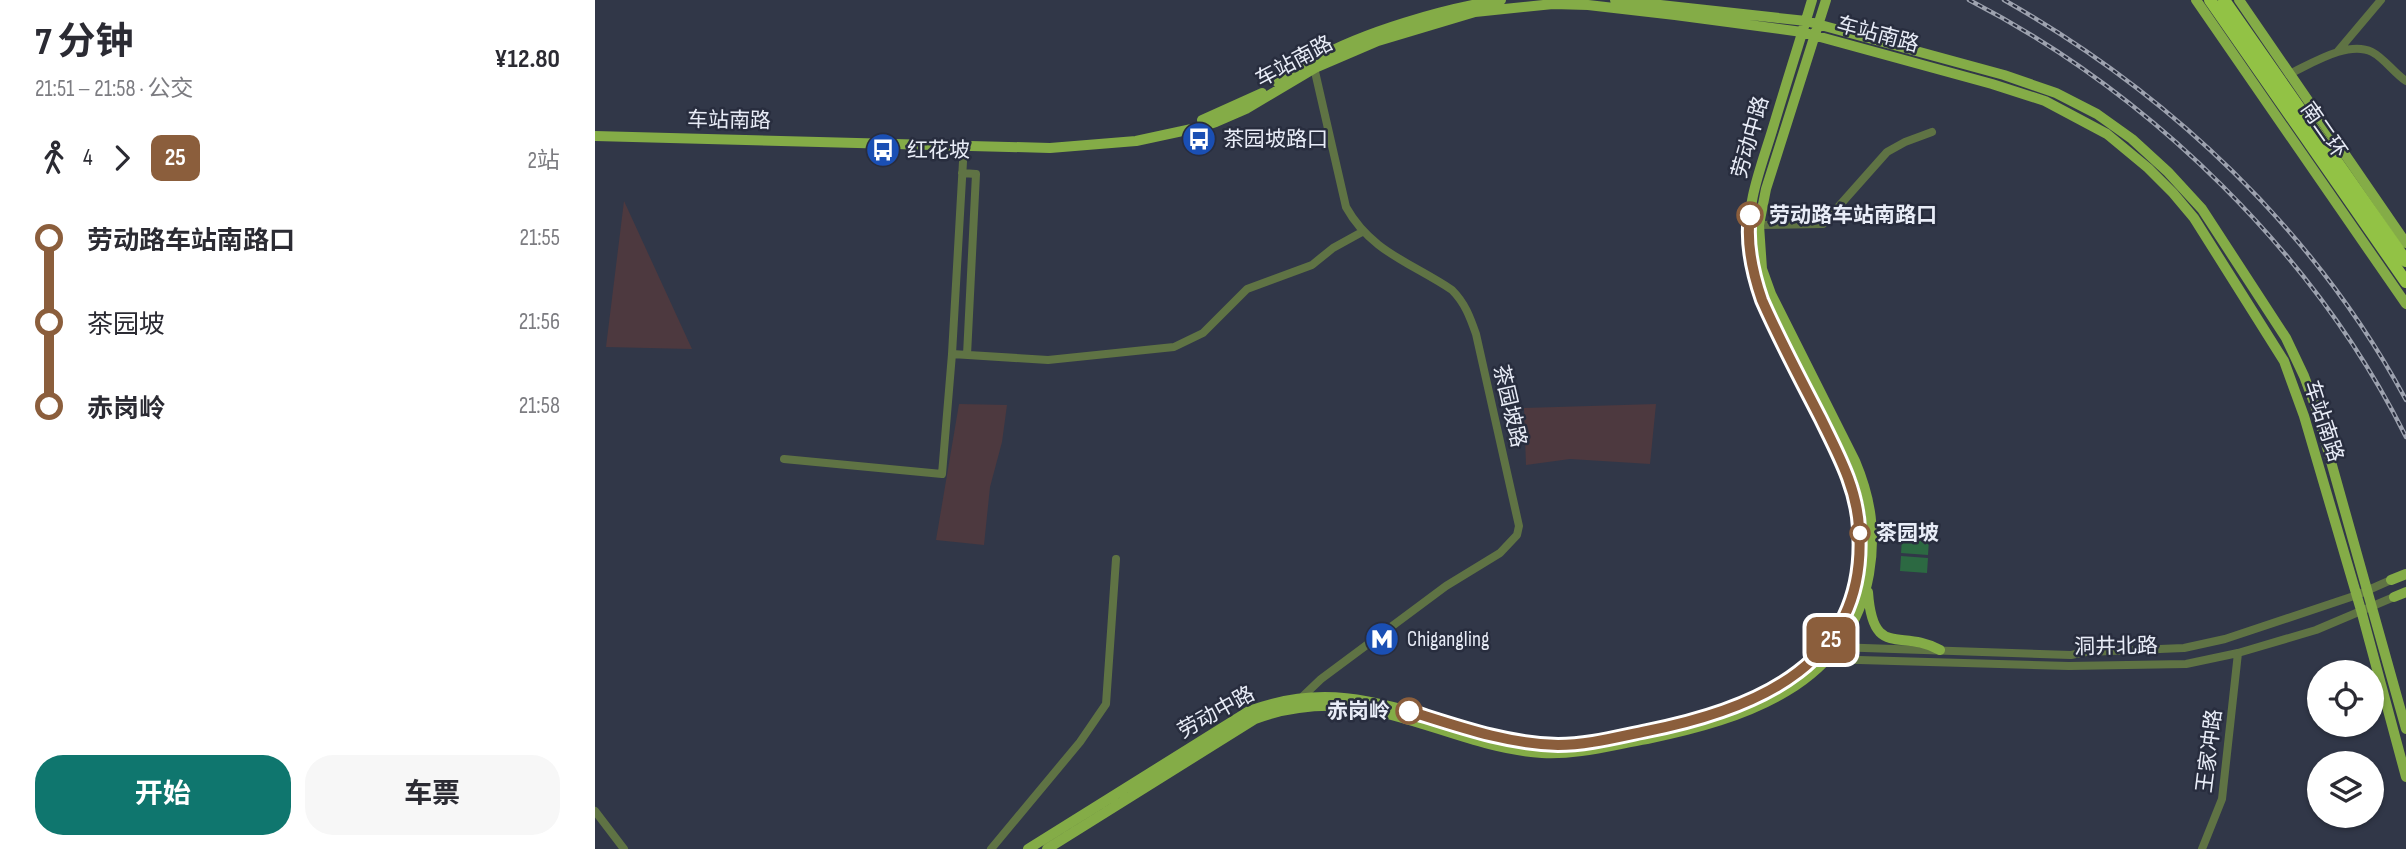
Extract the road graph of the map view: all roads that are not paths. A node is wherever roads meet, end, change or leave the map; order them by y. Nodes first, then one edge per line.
1 (1501, 0) edge
2 (1615, 0) edge
3 (2196, 0) edge
4 (2210, 0) edge
5 (2224, 0) edge
6 (2239, 0) edge
7 (2381, 0) edge
8 (1812, 1) edge
9 (1826, 4) edge
10 (1806, 21) junction
11 (1819, 25) junction
12 (1802, 32) junction
13 (1816, 36) junction
14 (2338, 51) junction
15 (1313, 65) junction
16 (2289, 74) junction
17 (2406, 81) edge
18 (595, 130) edge
19 (1932, 132) dead end
20 (595, 136) edge
21 (964, 144) junction
22 (962, 173) junction
23 (1754, 225) junction
24 (1362, 232) junction
25 (2406, 243) edge
26 (2406, 261) edge
27 (2406, 282) edge
28 (2406, 304) edge
29 (952, 354) junction
30 (967, 355) junction
31 (784, 459) dead end
32 (1116, 559) dead end
33 (2406, 574) edge
34 (1867, 580) junction
35 (2391, 580) joint
36 (2369, 590) junction
37 (2406, 592) edge
38 (2357, 595) junction
39 (2394, 597) joint
40 (2373, 605) junction
41 (2361, 610) junction
42 (1825, 647) junction
43 (1838, 648) junction
44 (1941, 650) junction
45 (2238, 653) junction
46 (1814, 659) junction
47 (1828, 659) junction
48 (1304, 696) junction
49 (1289, 709) junction
50 (2406, 729) edge
51 (2406, 777) edge
52 (595, 811) edge
53 (624, 849) edge
54 (991, 849) edge
55 (1028, 849) edge
56 (1047, 849) edge
57 (2202, 849) edge

1 - 15 main road, 车站南路
2 - 10 main road, 车站南路
3 - 28 main road
4 - 27 highway, 南二环
5 - 26 highway, 南二环
6 - 16 main road
7 - 14 street
8 - 10 main road, 劳动中路
9 - 11 main road, 劳动中路
10 - 11 main road, 车站南路
10 - 12 main road, 劳动中路
11 - 13 main road, 劳动中路
11 - 36 main road, 车站南路
12 - 13 main road, 车站南路
12 - 15 main road, 车站南路
12 - 23 main road, 劳动中路
13 - 23 main road, 劳动中路
13 - 38 main road, 车站南路
14 - 16 street
14 - 17 street
15 - 18 main road, 车站南路
15 - 21 main road, 车站南路
15 - 24 street, 茶园坡路
16 - 25 main road
19 - 23 street
20 - 21 main road, 车站南路
21 - 22 street
22 - 29 street
22 - 30 street
23 - 34 main road, 劳动中路
23 - 42 main road, 劳动中路
24 - 30 street
24 - 48 street, 茶园坡路
29 - 30 street
29 - 31 street
32 - 54 street
33 - 35 main road, 洞井北路
34 - 43 main road, 劳动中路
34 - 44 main road
35 - 36 street, 洞井北路
36 - 38 street, 洞井北路
36 - 40 main road, 车站南路
37 - 39 main road, 洞井北路
38 - 41 main road, 车站南路
38 - 44 street, 洞井北路
39 - 40 street, 洞井北路
40 - 41 street, 洞井北路
40 - 50 main road, 车站南路
41 - 45 street, 洞井北路
41 - 51 main road, 车站南路
42 - 43 street, 洞井北路
42 - 46 main road, 劳动中路
43 - 44 street, 洞井北路
43 - 47 main road, 劳动中路
45 - 47 street, 洞井北路
45 - 57 street, 王家冲路
46 - 47 street, 洞井北路
46 - 48 main road, 劳动中路
47 - 49 main road, 劳动中路
48 - 49 street, 茶园坡路
48 - 55 main road, 劳动中路
49 - 56 main road, 劳动中路
52 - 53 street

